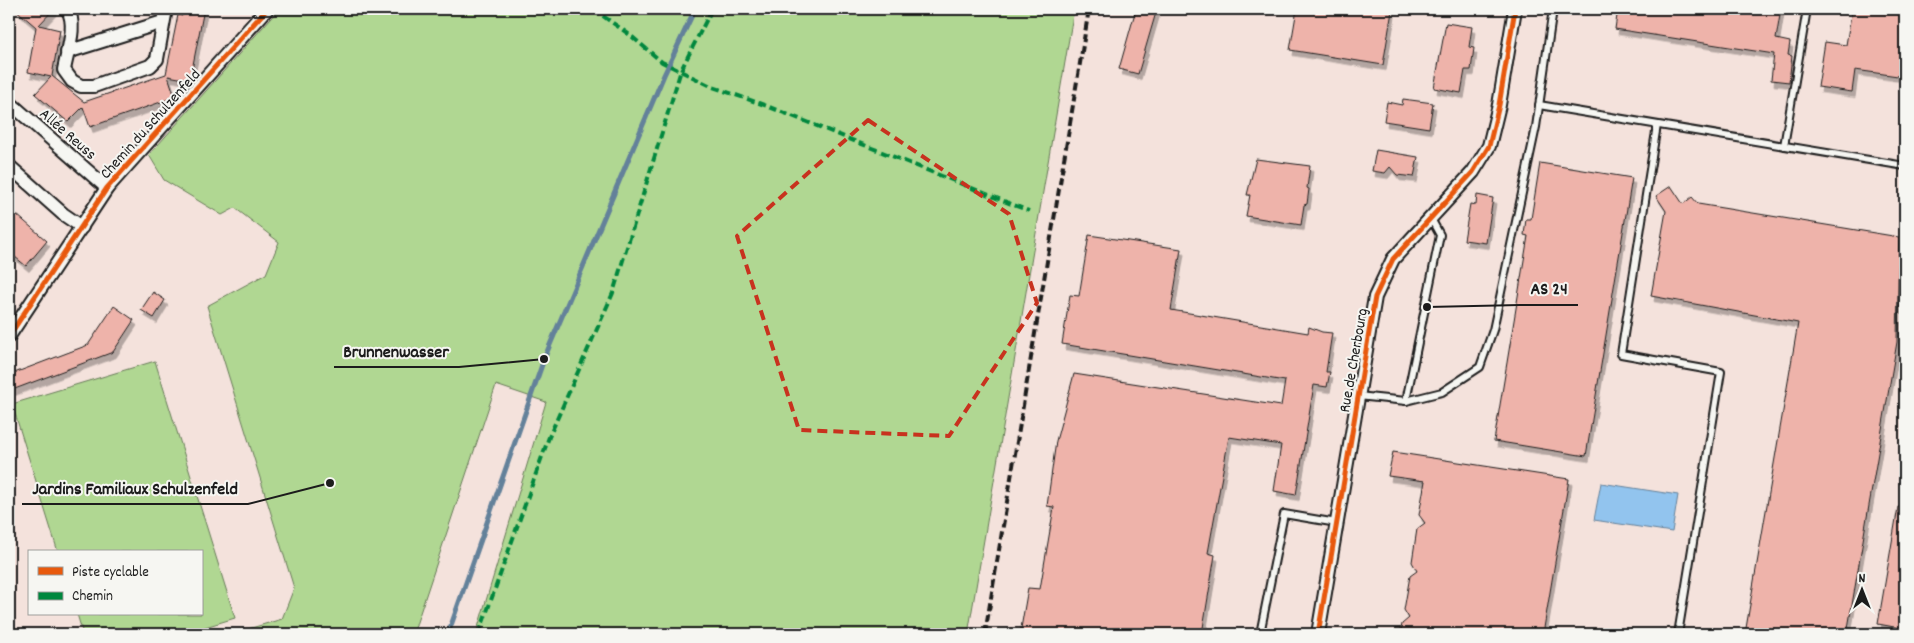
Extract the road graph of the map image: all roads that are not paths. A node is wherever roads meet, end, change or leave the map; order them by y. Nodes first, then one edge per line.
1 (67, 9) edge
2 (166, 9) edge
3 (267, 9) edge
4 (1515, 9) edge
5 (1553, 9) edge
6 (1806, 9) edge
7 (163, 22) junction
8 (67, 52) junction
9 (9, 102) edge
10 (1539, 105) junction
11 (1657, 125) junction
12 (1784, 146) junction
13 (9, 166) edge
14 (1905, 166) edge
15 (107, 188) junction
16 (1430, 217) junction
17 (82, 227) junction
18 (9, 336) edge
19 (1358, 396) junction
20 (1406, 402) junction
21 (1337, 523) junction
22 (1260, 634) edge
23 (1318, 634) edge
24 (1678, 634) edge

1 - 8 street
2 - 7 street
3 - 15 street, Chemin du Schulzenfeld
4 - 16 street, Rue de Cherbourg
5 - 10 lane
6 - 12 lane
7 - 8 street
7 - 8 street
9 - 15 street, Allée Reuss
10 - 11 lane
10 - 20 lane
11 - 12 lane
11 - 24 lane
12 - 14 lane
13 - 17 street
15 - 17 street, Chemin du Schulzenfeld
16 - 19 street, Rue de Cherbourg
16 - 20 lane
17 - 18 street, Chemin du Schulzenfeld
19 - 20 lane
19 - 21 street, Rue de Cherbourg
21 - 22 lane
21 - 23 street, Rue de Cherbourg

